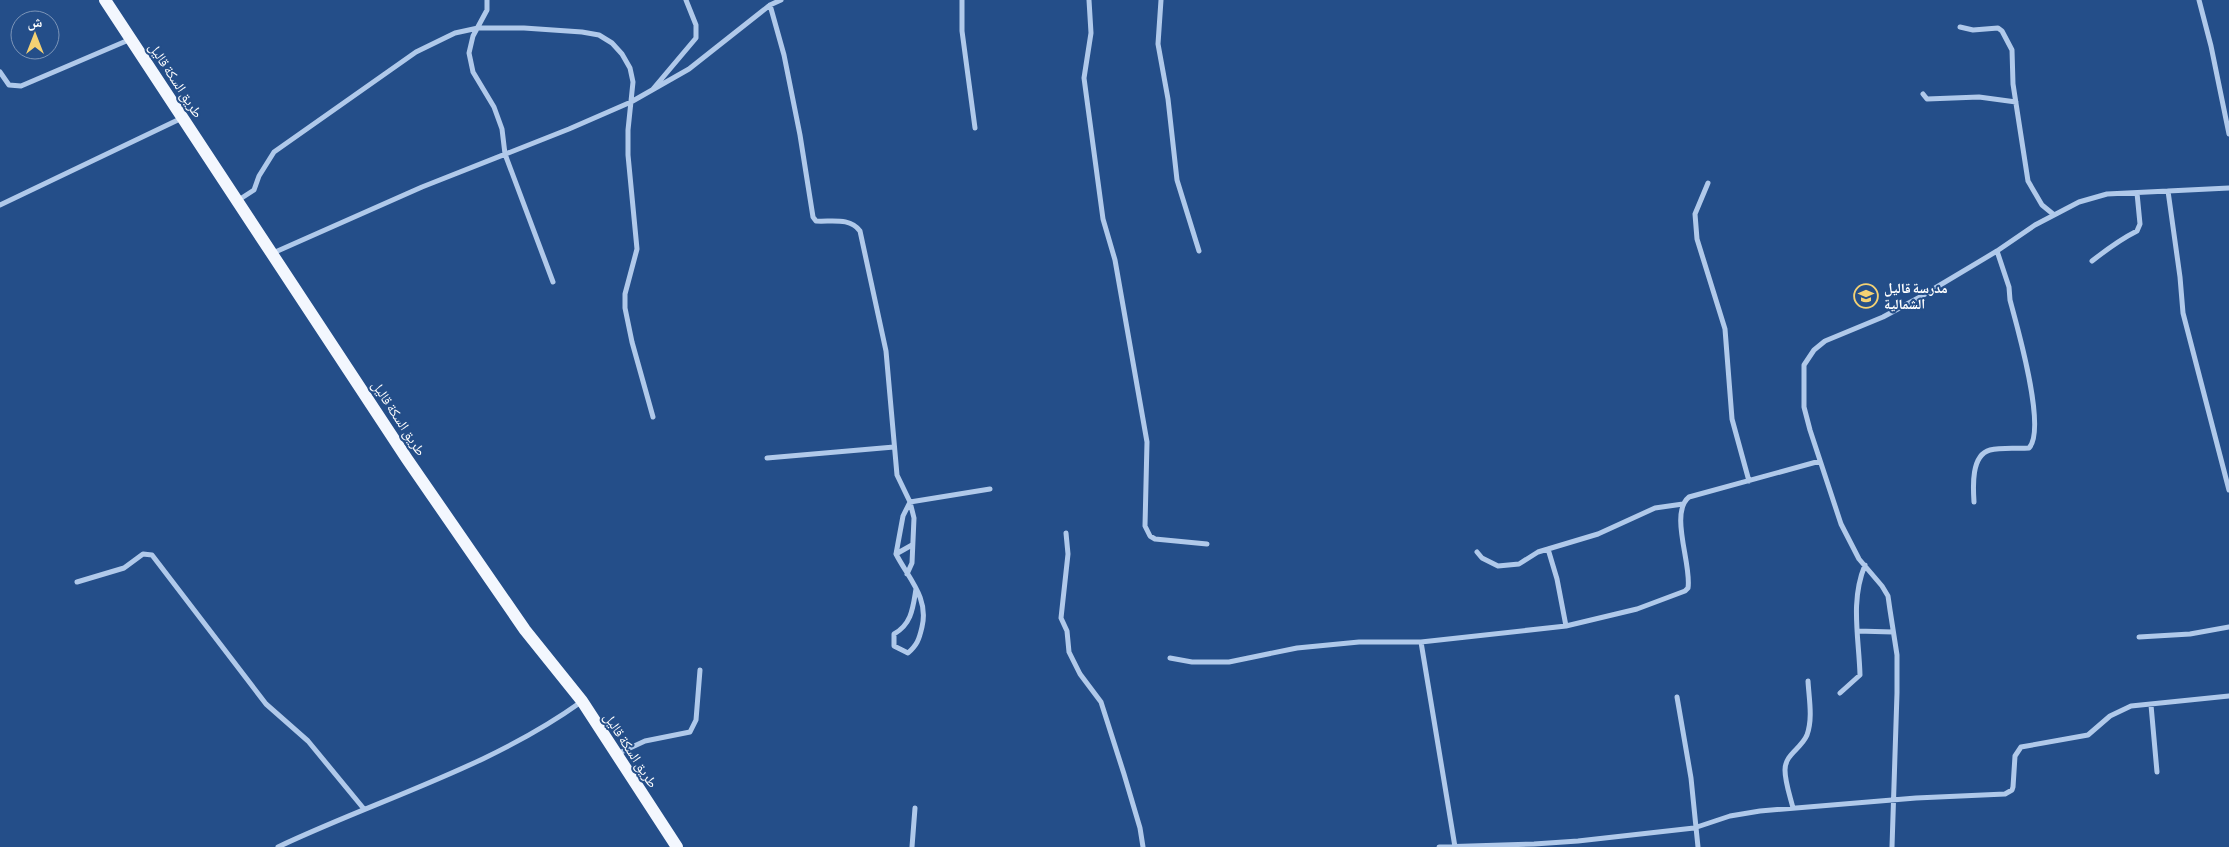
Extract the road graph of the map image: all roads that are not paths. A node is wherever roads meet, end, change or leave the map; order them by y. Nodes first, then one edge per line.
1 (105, 0) edge
2 (487, 0) edge
3 (686, 0) edge
4 (781, 0) edge
5 (962, 0) edge
6 (1089, 0) edge
7 (1161, 0) edge
8 (2199, 0) edge
9 (770, 5) junction
10 (1960, 27) dead end
11 (478, 28) junction
12 (131, 39) junction
13 (0, 72) edge
14 (650, 93) junction
15 (1923, 94) dead end
16 (631, 102) junction
17 (2016, 102) junction
18 (183, 118) junction
19 (975, 128) dead end
20 (2229, 134) edge
21 (505, 154) junction
22 (1708, 183) dead end
23 (2229, 188) edge
24 (2168, 191) junction
25 (2137, 193) junction
26 (237, 201) junction
27 (0, 205) edge
28 (2053, 214) junction
29 (1199, 251) dead end
30 (1997, 251) junction
31 (272, 253) junction
32 (2092, 262) dead end
33 (553, 282) dead end
34 (653, 417) dead end
35 (894, 447) junction
36 (767, 458) dead end
37 (1820, 461) junction
38 (1749, 481) junction
39 (990, 489) dead end
40 (2229, 490) edge
41 (910, 502) junction
42 (1974, 502) dead end
43 (1683, 504) junction
44 (1066, 533) dead end
45 (1207, 544) dead end
46 (912, 545) junction
47 (1548, 549) junction
48 (1477, 552) dead end
49 (896, 554) junction
50 (1865, 565) junction
51 (907, 574) junction
52 (77, 582) dead end
53 (916, 589) junction
54 (1566, 626) junction
55 (2229, 627) edge
56 (1857, 631) junction
57 (1893, 632) junction
58 (2139, 637) dead end
59 (1421, 642) junction
60 (1170, 658) dead end
61 (700, 670) dead end
62 (1808, 682) dead end
63 (1840, 693) dead end
64 (2229, 696) edge
65 (1677, 697) dead end
66 (582, 702) junction
67 (2151, 705) junction
68 (617, 754) junction
69 (2157, 772) dead end
70 (1894, 800) junction
71 (915, 808) dead end
72 (1793, 808) junction
73 (364, 809) junction
74 (1694, 828) junction
75 (1455, 846) edge
76 (278, 847) edge
77 (677, 847) edge
78 (912, 847) edge
79 (1143, 847) edge
80 (1439, 847) edge
81 (1698, 847) edge
82 (1892, 847) edge

1 - 12 main road, طريق السكة قاليل
2 - 11 street
3 - 14 street
4 - 9 street
5 - 19 street
6 - 45 street
7 - 29 street
8 - 20 street
9 - 14 street
9 - 35 street
10 - 17 street
11 - 16 street
11 - 21 street
11 - 26 street
12 - 13 street
12 - 18 main road, طريق السكة قاليل
14 - 16 street
15 - 17 street
16 - 21 street
16 - 34 street
17 - 28 street
18 - 26 main road, طريق السكة قاليل
18 - 27 street
21 - 31 street
21 - 33 street
22 - 38 street
23 - 24 street
24 - 25 street
24 - 40 street
25 - 28 street
25 - 32 street
26 - 31 main road, طريق السكة قاليل
28 - 30 street
30 - 37 street
30 - 42 street
31 - 66 main road, طريق السكة قاليل
35 - 36 street
35 - 41 street
37 - 38 street
37 - 50 street
38 - 43 street
39 - 41 street
41 - 46 street
41 - 49 street
43 - 47 street
43 - 54 street
44 - 79 street
46 - 49 street
46 - 51 street
47 - 48 street
47 - 54 street
49 - 51 street
50 - 56 street
50 - 57 street
51 - 53 street
52 - 73 street
53 - 53 street
54 - 59 street
55 - 58 street
56 - 57 street
56 - 63 street
57 - 70 street
59 - 60 street
59 - 75 street
61 - 68 street
62 - 72 street
64 - 67 street
65 - 74 street
66 - 68 main road, طريق السكة قاليل
66 - 73 street
67 - 69 street
67 - 70 street
68 - 77 main road, طريق السكة قاليل
70 - 72 street
70 - 82 street
71 - 78 street
72 - 74 street
73 - 76 street
74 - 75 street
74 - 81 street
75 - 80 street

